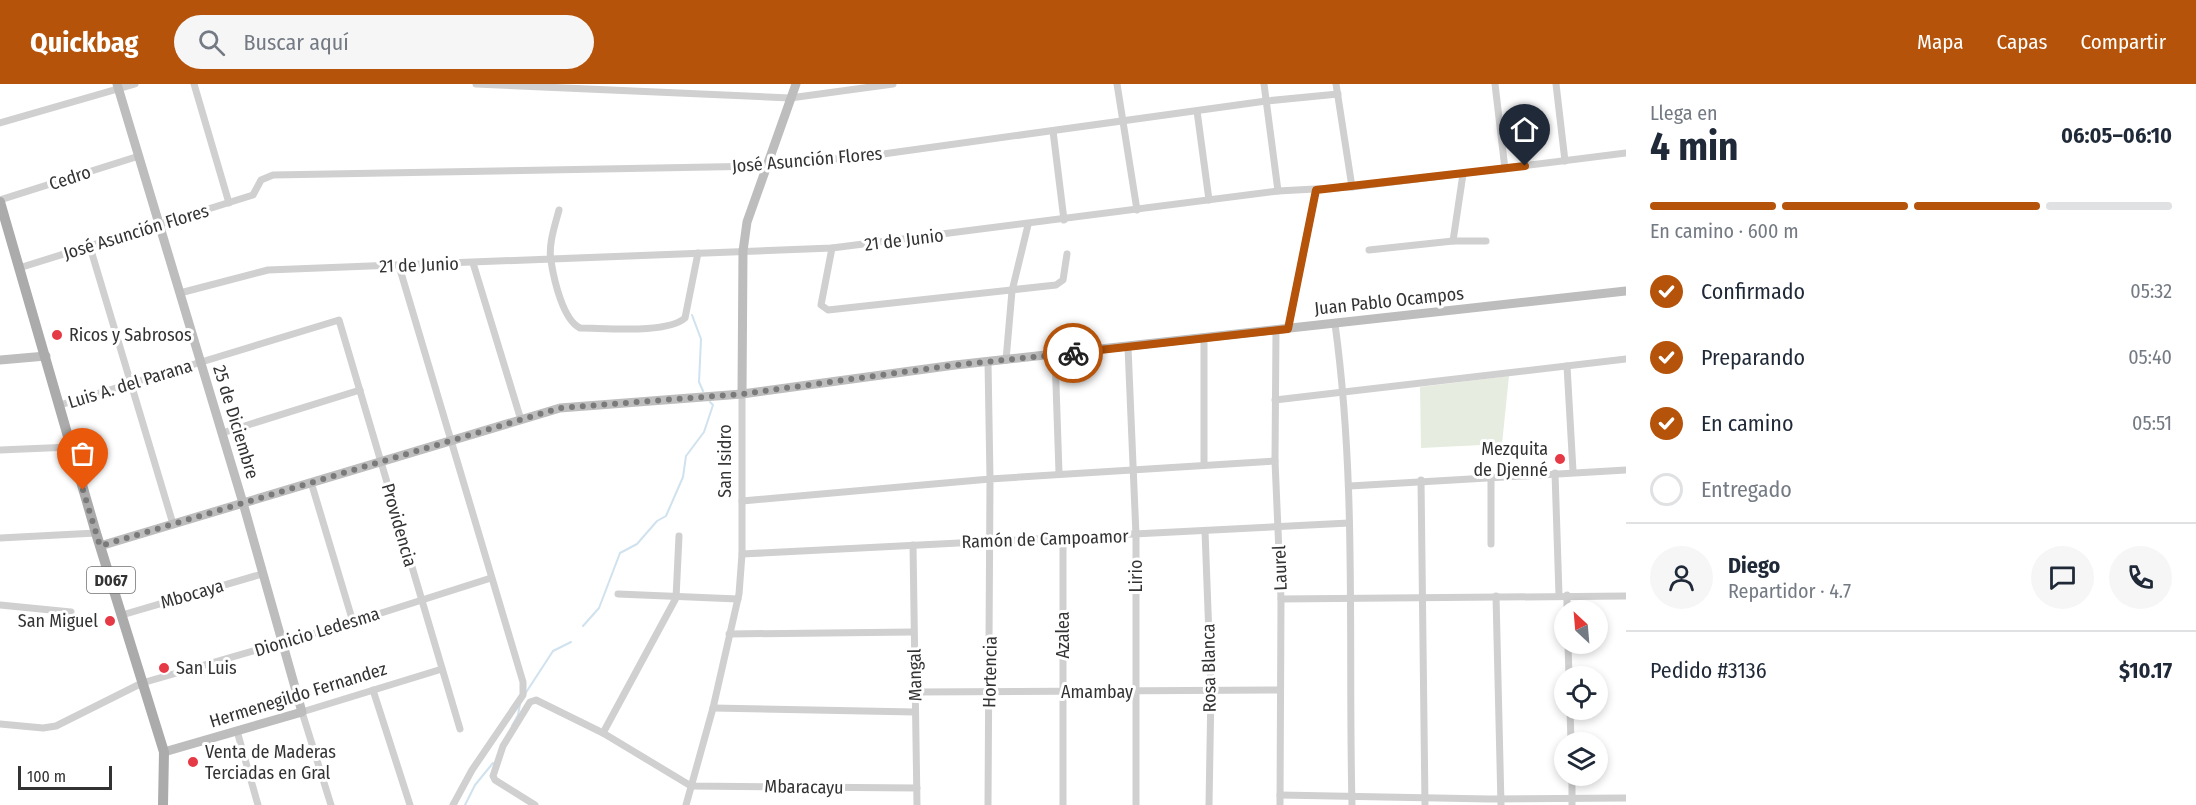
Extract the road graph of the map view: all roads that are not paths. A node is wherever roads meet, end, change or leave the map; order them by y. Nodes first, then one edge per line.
1 (135, 84) edge
2 (194, 84) edge
3 (476, 84) edge
4 (496, 84) edge
5 (796, 84) edge
6 (893, 84) edge
7 (1117, 84) edge
8 (1264, 84) edge
9 (1336, 84) edge
10 (1495, 84) edge
11 (1556, 84) edge
12 (118, 87) edge
13 (643, 88) edge
14 (1338, 94) junction
15 (790, 98) junction
16 (1266, 101) junction
17 (1197, 111) junction
18 (1124, 121) junction
19 (0, 123) edge
20 (1053, 131) junction
21 (1626, 153) edge
22 (139, 156) junction
23 (1565, 161) junction
24 (766, 166) junction
25 (1505, 169) junction
26 (1463, 174) junction
27 (1352, 187) junction
28 (1316, 190) junction
29 (1278, 191) junction
30 (1209, 200) junction
31 (0, 201) edge
32 (229, 203) junction
33 (559, 210) dead end
34 (1137, 210) junction
35 (1064, 220) junction
36 (159, 224) junction
37 (1028, 225) junction
38 (1453, 241) junction
39 (1486, 241) dead end
40 (90, 247) junction
41 (832, 248) junction
42 (1369, 250) dead end
43 (743, 251) junction
44 (698, 253) junction
45 (1067, 254) dead end
46 (550, 260) junction
47 (473, 264) junction
48 (399, 266) junction
49 (19, 268) junction
50 (1012, 291) junction
51 (1626, 291) edge
52 (180, 293) junction
53 (339, 320) joint
54 (1335, 324) junction
55 (1288, 329) junction
56 (1276, 330) junction
57 (1204, 338) junction
58 (1128, 347) junction
59 (1055, 355) junction
60 (46, 356) junction
61 (1626, 359) edge
62 (0, 360) edge
63 (1006, 360) junction
64 (988, 362) junction
65 (201, 363) junction
66 (1567, 366) junction
67 (132, 384) junction
68 (360, 390) junction
69 (1344, 391) junction
70 (742, 394) junction
71 (1275, 400) junction
72 (60, 405) junction
73 (521, 420) junction
74 (222, 433) junction
75 (449, 441) junction
76 (71, 447) junction
77 (0, 450) edge
78 (1275, 460) junction
79 (381, 461) junction
80 (1204, 465) junction
81 (1132, 469) junction
82 (1626, 470) edge
83 (1573, 471) junction
84 (1555, 472) junction
85 (1059, 473) junction
86 (1491, 476) junction
87 (990, 479) junction
88 (1421, 480) junction
89 (311, 482) junction
90 (1350, 486) junction
91 (742, 501) junction
92 (243, 503) junction
93 (173, 524) junction
94 (1349, 524) junction
95 (1279, 526) junction
96 (1204, 531) junction
97 (96, 533) junction
98 (1136, 535) junction
99 (679, 536) dead end
100 (0, 538) edge
101 (1063, 538) junction
102 (991, 540) junction
103 (1491, 544) dead end
104 (913, 545) junction
105 (100, 546) junction
106 (742, 554) junction
107 (262, 574) junction
108 (491, 578) junction
109 (618, 594) dead end
110 (1563, 595) junction
111 (1424, 596) junction
112 (1496, 596) junction
113 (1626, 596) edge
114 (676, 598) junction
115 (1281, 599) junction
116 (1351, 599) junction
117 (421, 600) junction
118 (738, 600) junction
119 (1564, 600) edge
120 (0, 605) edge
121 (71, 612) dead end
122 (122, 615) junction
123 (353, 622) junction
124 (914, 632) junction
125 (729, 634) junction
126 (283, 643) junction
127 (442, 669) junction
128 (142, 683) junction
129 (373, 690) junction
130 (1211, 690) junction
131 (1278, 690) junction
132 (916, 692) junction
133 (990, 692) junction
134 (1063, 692) junction
135 (1137, 692) junction
136 (713, 708) junction
137 (302, 712) junction
138 (915, 712) junction
139 (0, 724) edge
140 (8, 725) junction
141 (460, 729) dead end
142 (237, 731) junction
143 (0, 732) edge
144 (603, 733) junction
145 (164, 752) junction
146 (691, 786) junction
147 (1572, 786) edge
148 (916, 788) junction
149 (1280, 795) junction
150 (1626, 798) edge
151 (1352, 801) edge
152 (1425, 802) edge
153 (1502, 802) edge
154 (1572, 802) edge
155 (163, 805) edge
156 (258, 805) edge
157 (332, 805) edge
158 (410, 805) edge
159 (453, 805) edge
160 (536, 805) edge
161 (686, 805) edge
162 (917, 805) edge
163 (988, 805) edge
164 (1063, 805) edge
165 (1136, 805) edge
166 (1209, 805) edge
167 (1280, 805) edge

1 - 12 street
2 - 32 street
3 - 4 street
4 - 13 street
5 - 15 street, San Isidro
6 - 15 street
7 - 18 street
8 - 16 street
9 - 14 street
10 - 25 street
11 - 23 street
12 - 19 street
12 - 22 street, 25 de Diciembre
13 - 15 street
14 - 16 street, José Asunción Flores
14 - 27 street
15 - 24 street, San Isidro
16 - 17 street, José Asunción Flores
16 - 29 street
17 - 18 street, José Asunción Flores
17 - 30 street
18 - 20 street, José Asunción Flores
18 - 34 street
20 - 24 street, José Asunción Flores
20 - 35 street
21 - 23 street, 21 de Junio
22 - 31 street, Cedro
22 - 36 street, 25 de Diciembre
23 - 25 street, 21 de Junio
24 - 32 street, José Asunción Flores
24 - 43 street, San Isidro
25 - 26 street, 21 de Junio
26 - 27 street, 21 de Junio
26 - 38 street
27 - 28 street, 21 de Junio
28 - 29 street, 21 de Junio
28 - 55 street
29 - 30 street, 21 de Junio
30 - 34 street, 21 de Junio
31 - 49 main road, D067
32 - 36 street, José Asunción Flores
33 - 46 street
34 - 35 street, 21 de Junio
35 - 37 street, 21 de Junio
36 - 40 street, José Asunción Flores
36 - 52 street, 25 de Diciembre
37 - 41 street, 21 de Junio
37 - 50 street
38 - 39 street
38 - 42 street
40 - 49 street, José Asunción Flores
40 - 67 street
41 - 43 street, 21 de Junio
41 - 50 street
43 - 44 street, 21 de Junio
43 - 70 street, San Isidro
44 - 46 street, 21 de Junio
44 - 46 street
45 - 50 street
46 - 47 street, 21 de Junio
47 - 48 street, 21 de Junio
47 - 73 street
48 - 52 street, 21 de Junio
48 - 75 street
49 - 60 main road, D067
50 - 63 street
51 - 54 street, Juan Pablo Ocampos
52 - 65 street, 25 de Diciembre
53 - 65 street, Luis A. del Parana
53 - 68 street, Providencia
54 - 55 street, Juan Pablo Ocampos
54 - 69 street
55 - 56 street, Juan Pablo Ocampos
56 - 57 street, Juan Pablo Ocampos
56 - 71 street, Laurel
57 - 58 street, Juan Pablo Ocampos
57 - 80 street
58 - 59 street, Juan Pablo Ocampos
58 - 81 street, Lirio
59 - 63 street, Juan Pablo Ocampos
59 - 85 street
60 - 62 street
60 - 72 main road, D067
61 - 66 street
63 - 64 street, Juan Pablo Ocampos
64 - 70 street, Juan Pablo Ocampos
64 - 87 street, Hortencia
65 - 67 street, Luis A. del Parana
65 - 74 street, 25 de Diciembre
66 - 69 street
66 - 83 street
67 - 72 street, Luis A. del Parana
67 - 93 street
68 - 74 street
68 - 79 street, Providencia
69 - 71 street
69 - 90 street
70 - 73 street, Juan Pablo Ocampos
70 - 91 street, San Isidro
71 - 78 street, Laurel
72 - 76 main road, D067
73 - 75 street, Juan Pablo Ocampos
74 - 92 street, 25 de Diciembre
75 - 79 street, Juan Pablo Ocampos
75 - 108 street
76 - 77 street
76 - 97 main road, D067
78 - 80 street
78 - 95 street, Laurel
79 - 89 street, Juan Pablo Ocampos
79 - 117 street, Providencia
80 - 81 street
81 - 85 street
81 - 98 street, Lirio
82 - 83 street
83 - 84 street
84 - 86 street
84 - 110 street
85 - 87 street
86 - 88 street
86 - 103 street
87 - 91 street
87 - 102 street, Hortencia
88 - 90 street
88 - 111 street
89 - 92 street, Juan Pablo Ocampos
89 - 123 street
90 - 94 street
91 - 106 street, San Isidro
92 - 93 street, Juan Pablo Ocampos
92 - 107 street, 25 de Diciembre
93 - 105 street, Juan Pablo Ocampos
94 - 95 street, Ramón de Campoamor
94 - 116 street
95 - 96 street, Ramón de Campoamor
95 - 115 street, Laurel
96 - 98 street, Ramón de Campoamor
96 - 130 street, Rosa Blanca
97 - 100 street
97 - 105 main road, D067
98 - 101 street, Ramón de Campoamor
98 - 135 street, Lirio
99 - 114 street
101 - 102 street, Ramón de Campoamor
101 - 134 street, Azalea
102 - 104 street, Ramón de Campoamor
102 - 133 street, Hortencia
104 - 106 street, Ramón de Campoamor
104 - 124 street, Mangal
105 - 122 main road, D067
106 - 118 street, San Isidro
107 - 122 street, Mbocaya
107 - 126 street, 25 de Diciembre
108 - 117 street, Dionicio Ledesma
108 - 159 street
109 - 114 street
110 - 112 street
110 - 113 street
110 - 119 street
111 - 112 street
111 - 116 street
111 - 152 street
112 - 153 street
114 - 118 street
114 - 144 street
115 - 116 street
115 - 131 street, Laurel
116 - 151 street
117 - 123 street, Dionicio Ledesma
117 - 127 street, Providencia
118 - 125 street, San Isidro
120 - 121 street
122 - 128 main road, D067
123 - 126 street, Dionicio Ledesma
124 - 125 street
124 - 132 street, Mangal
125 - 136 street, San Isidro
126 - 128 street, Dionicio Ledesma
126 - 137 street, 25 de Diciembre
127 - 129 street, Hermenegildo Fernandez
127 - 141 street, Providencia
128 - 140 street, Dionicio Ledesma
128 - 145 main road, D067
129 - 137 street, Hermenegildo Fernandez
129 - 158 street
130 - 131 street, Amambay
130 - 135 street, Amambay
130 - 166 street, Rosa Blanca
131 - 149 street, Laurel
132 - 133 street, Amambay
132 - 138 street, Mangal
133 - 134 street, Amambay
133 - 163 street, Hortencia
134 - 135 street, Amambay
134 - 164 street, Azalea
135 - 165 street, Lirio
136 - 138 street
136 - 146 street, San Isidro
137 - 142 street, Hermenegildo Fernandez
137 - 157 street, 25 de Diciembre
138 - 148 street, Mangal
139 - 140 street, Dionicio Ledesma
140 - 143 street
142 - 145 street, Hermenegildo Fernandez
142 - 156 street
144 - 146 street
144 - 160 street
145 - 155 main road, D067
146 - 148 street, Mbaracayu
146 - 161 street, San Isidro
147 - 154 street
148 - 162 street, Mangal
149 - 151 street
149 - 167 street, Laurel
150 - 154 street
151 - 152 street
152 - 153 street
153 - 154 street

